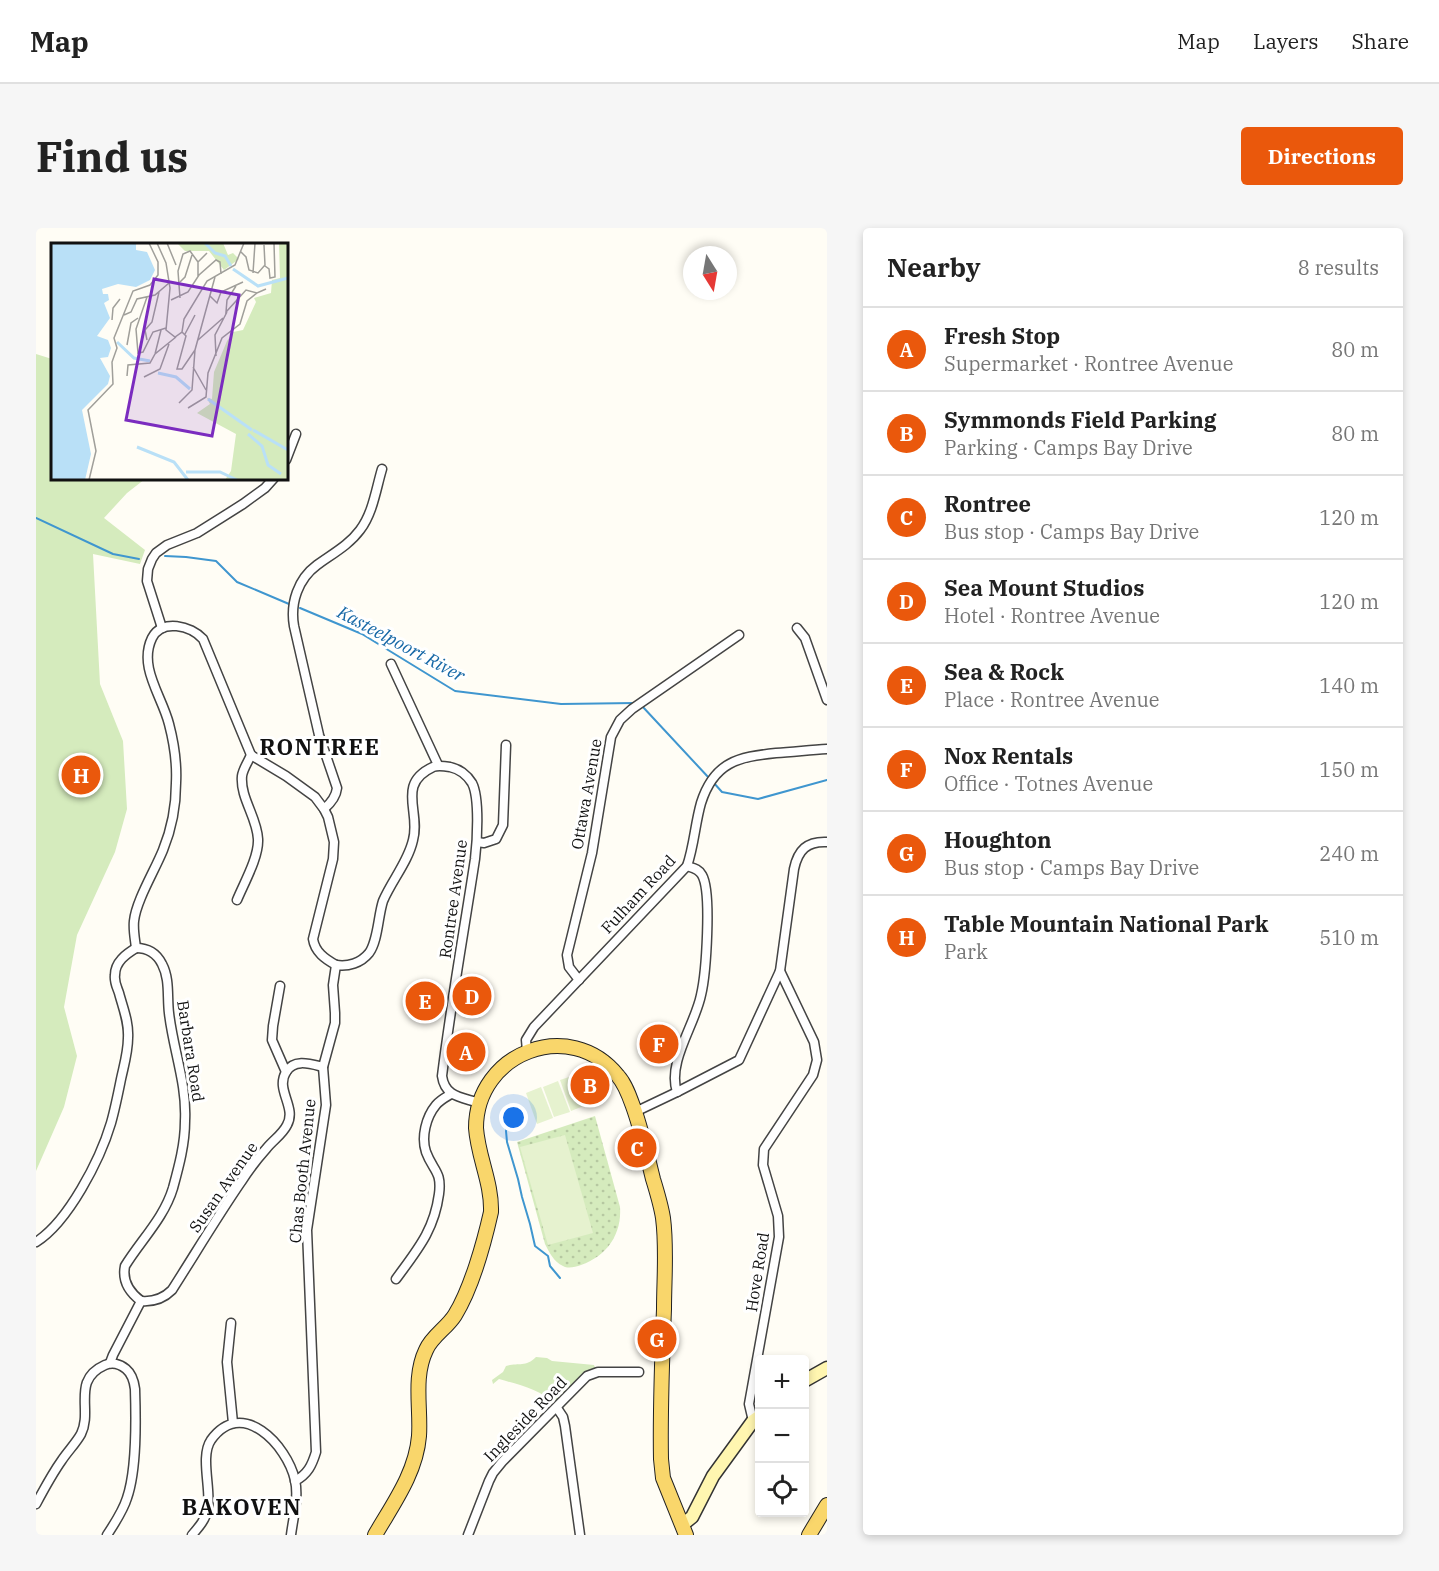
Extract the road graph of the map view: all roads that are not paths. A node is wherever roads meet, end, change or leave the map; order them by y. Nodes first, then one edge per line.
1 (296, 434) dead end
2 (288, 455) edge
3 (382, 469) dead end
4 (272, 480) edge
5 (162, 628) junction
6 (797, 628) dead end
7 (739, 635) dead end
8 (391, 664) dead end
9 (827, 700) edge
10 (506, 745) dead end
11 (827, 749) edge
12 (252, 755) junction
13 (438, 765) junction
14 (324, 809) junction
15 (477, 842) junction
16 (827, 842) edge
17 (687, 866) junction
18 (237, 900) dead end
19 (136, 948) junction
20 (336, 965) junction
21 (780, 971) junction
22 (579, 980) junction
23 (280, 986) dead end
24 (527, 1051) junction
25 (323, 1067) junction
26 (286, 1072) junction
27 (677, 1092) junction
28 (451, 1094) junction
29 (479, 1103) junction
30 (635, 1112) junction
31 (36, 1241) edge
32 (396, 1279) dead end
33 (141, 1301) junction
34 (231, 1323) dead end
35 (110, 1363) junction
36 (827, 1368) edge
37 (639, 1372) dead end
38 (809, 1378) edge
39 (557, 1408) junction
40 (755, 1417) edge
41 (755, 1419) edge
42 (233, 1423) junction
43 (295, 1481) junction
44 (36, 1504) edge
45 (827, 1505) edge
46 (684, 1530) edge
47 (107, 1535) edge
48 (192, 1535) edge
49 (291, 1535) edge
50 (375, 1535) edge
51 (468, 1535) edge
52 (580, 1535) edge
53 (809, 1535) edge

1 - 2 street
3 - 14 street
4 - 5 street
5 - 12 street
5 - 19 street
6 - 9 street
7 - 22 street, Ottawa Avenue
8 - 13 street
10 - 15 street
11 - 17 street, Fulham Road
12 - 14 street
12 - 18 street
13 - 15 street, Rontree Avenue
13 - 20 street
14 - 20 street
15 - 28 street, Rontree Avenue
16 - 21 street
17 - 22 street, Fulham Road
17 - 27 street
19 - 31 street
19 - 33 street, Barbara Road
20 - 25 street, Chas Booth Avenue
21 - 27 street
21 - 40 street, Hove Road
22 - 24 street, Fulham Road
23 - 26 street
24 - 29 main road
24 - 30 main road
25 - 26 street
25 - 43 street, Chas Booth Avenue
26 - 33 street, Susan Avenue
27 - 30 street
28 - 29 street
28 - 32 street
29 - 50 main road
30 - 46 main road
33 - 35 street
34 - 42 street
35 - 44 street
35 - 47 street
36 - 38 street
37 - 39 street, Ingleside Road
39 - 51 street, Ingleside Road
39 - 52 street
41 - 46 street
42 - 43 street
42 - 48 street
43 - 49 street
45 - 53 main road

